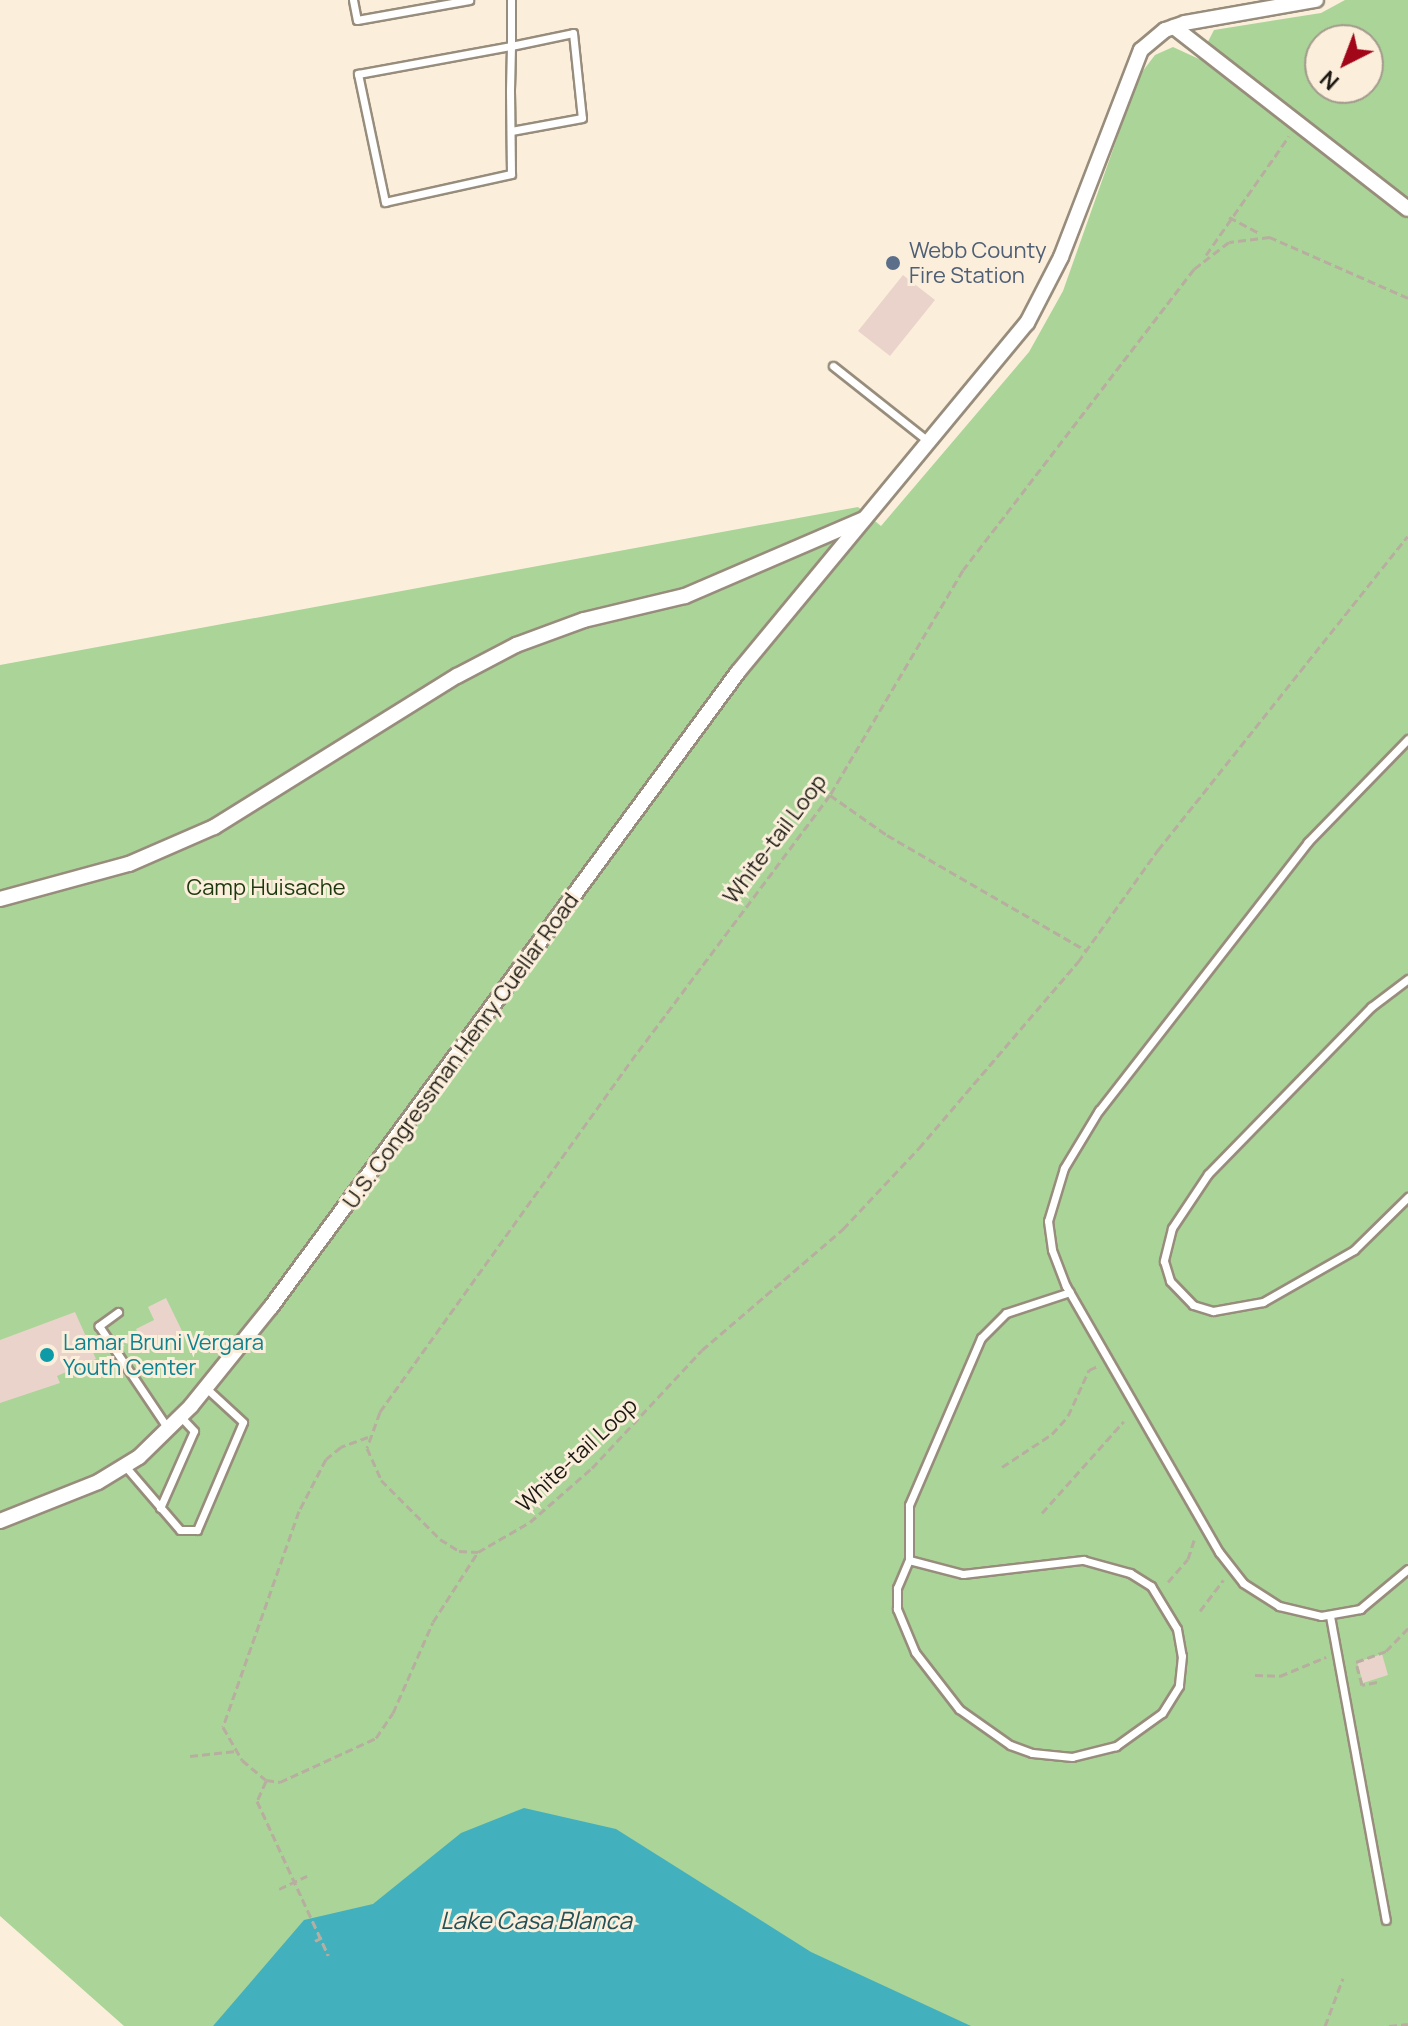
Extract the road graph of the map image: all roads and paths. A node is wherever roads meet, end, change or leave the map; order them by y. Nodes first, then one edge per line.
1 (353, 0) edge
2 (469, 0) edge
3 (511, 0) edge
4 (1316, 0) edge
5 (1174, 27) junction
6 (511, 46) junction
7 (1298, 124) junction
8 (511, 131) junction
9 (1408, 209) edge
10 (1229, 217) junction
11 (1265, 236) junction
12 (1203, 259) junction
13 (1408, 298) edge
14 (833, 366) dead end
15 (930, 443) junction
16 (868, 517) junction
17 (1408, 536) edge
18 (1408, 739) edge
19 (830, 795) junction
20 (0, 899) edge
21 (1087, 951) junction
22 (1408, 979) edge
23 (1408, 1197) edge
24 (1070, 1292) junction
25 (118, 1312) dead end
26 (1100, 1364) dead end
27 (206, 1388) junction
28 (181, 1417) junction
29 (1124, 1421) dead end
30 (169, 1430) junction
31 (370, 1436) junction
32 (125, 1466) junction
33 (1002, 1467) dead end
34 (160, 1508) junction
35 (1042, 1513) dead end
36 (0, 1521) edge
37 (1195, 1538) dead end
38 (478, 1552) junction
39 (909, 1560) junction
40 (1408, 1569) edge
41 (1223, 1580) dead end
42 (1168, 1582) dead end
43 (1200, 1611) dead end
44 (1330, 1616) junction
45 (1408, 1628) edge
46 (1383, 1653) junction
47 (1326, 1657) dead end
48 (1386, 1661) dead end
49 (1255, 1675) dead end
50 (1377, 1682) dead end
51 (236, 1751) junction
52 (190, 1756) dead end
53 (266, 1780) junction
54 (307, 1876) dead end
55 (294, 1882) junction
56 (279, 1889) dead end
57 (1386, 1920) dead end
58 (328, 1955) dead end
59 (1343, 1978) dead end
60 (1408, 2024) edge
61 (1325, 2026) edge
62 (1389, 2026) edge

1 - 2 lane
3 - 6 lane
4 - 5 street, U.S. Congressman Henry Cuellar Road
5 - 7 street
5 - 15 street, U.S. Congressman Henry Cuellar Road
6 - 8 lane
6 - 8 lane
6 - 8 lane
7 - 9 street
7 - 10 path, White-tail Loop
10 - 11 path
10 - 12 path, White-tail Loop
11 - 12 path, White-tail Loop
11 - 13 path
12 - 19 path, White-tail Loop
14 - 15 lane
15 - 16 street, U.S. Congressman Henry Cuellar Road
16 - 20 street, U.S. Congressman Henry Cuellar Road
16 - 27 street, U.S. Congressman Henry Cuellar Road
17 - 21 path, White-tail Loop
18 - 24 lane
19 - 21 path
19 - 31 path, White-tail Loop
21 - 38 path, White-tail Loop
22 - 23 lane
24 - 39 lane
24 - 44 lane
25 - 30 lane
26 - 33 path
27 - 28 street, U.S. Congressman Henry Cuellar Road
27 - 34 lane
28 - 30 street, U.S. Congressman Henry Cuellar Road
28 - 34 lane
29 - 35 path
30 - 32 street, U.S. Congressman Henry Cuellar Road
31 - 38 path
31 - 51 path
32 - 34 lane
32 - 36 street, U.S. Congressman Henry Cuellar Road
37 - 42 path
38 - 53 path, White-tail Loop
39 - 39 lane
40 - 44 lane
41 - 43 path
44 - 57 lane
45 - 46 path
46 - 48 path
46 - 50 path
47 - 49 path
51 - 52 path
51 - 53 path
53 - 55 path
54 - 55 path
55 - 56 path
55 - 58 path
59 - 61 path
60 - 62 path

